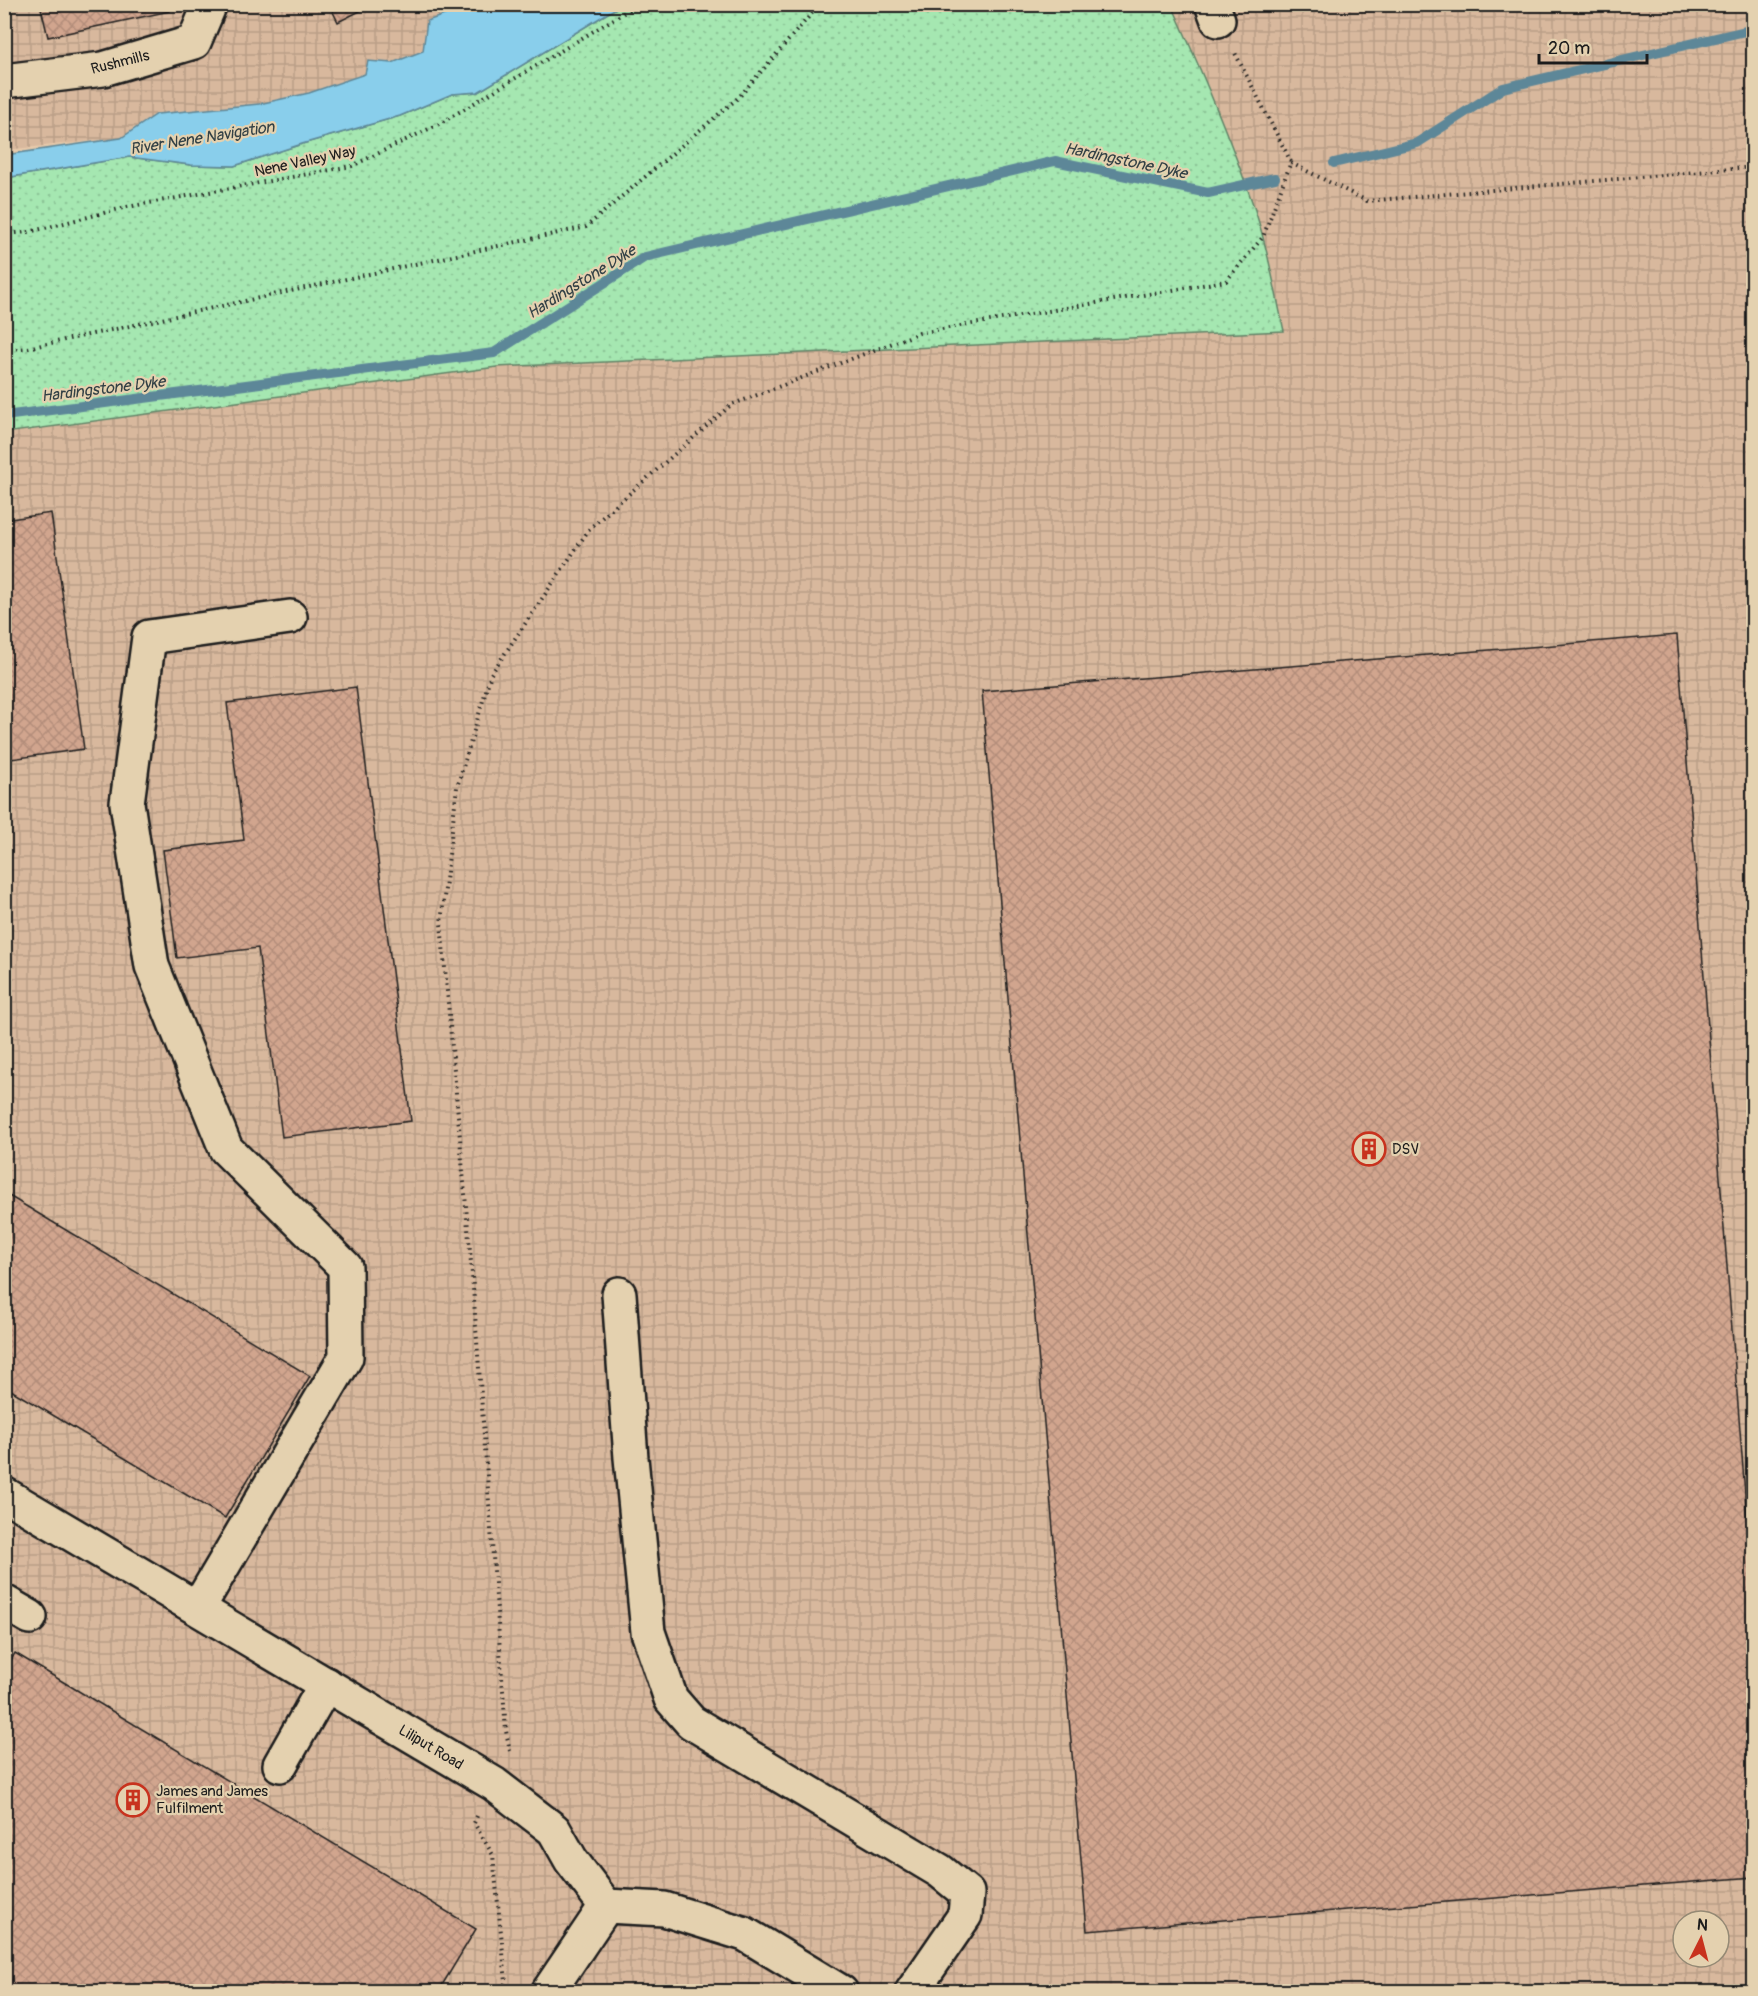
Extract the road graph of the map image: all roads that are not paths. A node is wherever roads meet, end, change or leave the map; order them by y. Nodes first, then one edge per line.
1 (210, 4) edge
2 (4, 81) edge
3 (290, 617) dead end
4 (619, 1294) dead end
5 (4, 1494) edge
6 (198, 1608) junction
7 (326, 1684) junction
8 (280, 1765) dead end
9 (606, 1906) junction
10 (548, 1992) edge
11 (841, 1992) edge
12 (912, 1992) edge

1 - 2 street, Rushmills
3 - 6 street
4 - 12 street
5 - 6 street, Liliput Road
6 - 7 street, Liliput Road
7 - 8 street
7 - 9 street, Liliput Road
9 - 10 street
9 - 11 street

